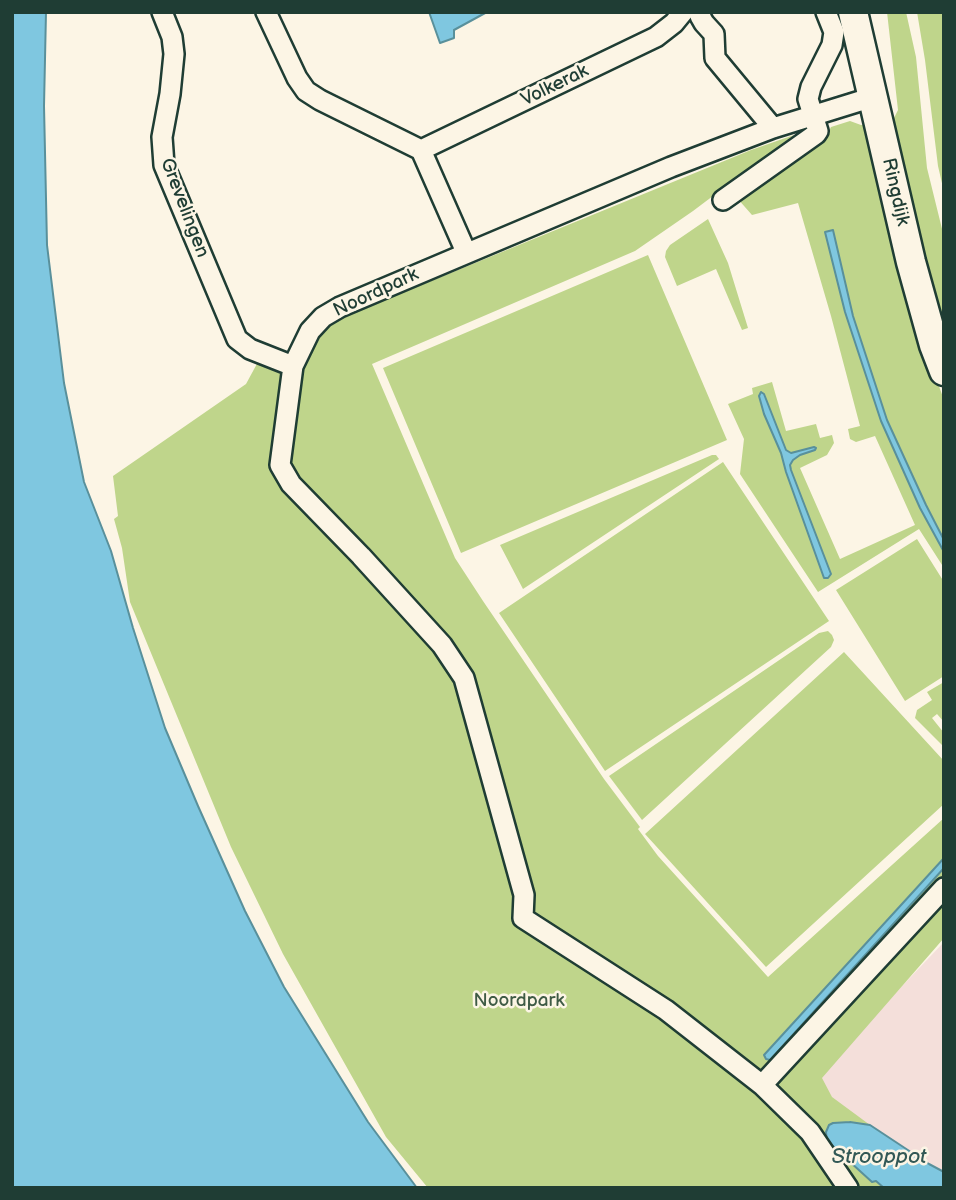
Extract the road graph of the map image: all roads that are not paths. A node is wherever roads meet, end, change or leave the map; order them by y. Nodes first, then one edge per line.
1 (162, 12) edge
2 (266, 12) edge
3 (683, 12) edge
4 (701, 12) edge
5 (826, 12) edge
6 (853, 12) edge
7 (873, 97) junction
8 (815, 115) junction
9 (773, 128) junction
10 (421, 150) junction
11 (723, 200) dead end
12 (466, 252) junction
13 (293, 366) junction
14 (944, 370) edge
15 (944, 888) edge
16 (762, 1085) junction
17 (848, 1188) edge

1 - 13 street, Grevelingen
2 - 10 street
3 - 10 street, Volkerak
4 - 9 street
5 - 8 street
6 - 7 main road, Ringdijk
7 - 8 street, Noordpark
7 - 14 main road, Ringdijk
8 - 9 street, Noordpark
8 - 11 street
9 - 12 street, Noordpark
10 - 12 street
12 - 13 street, Noordpark
13 - 16 street, Noordpark
15 - 16 street
16 - 17 street, Noordpark

